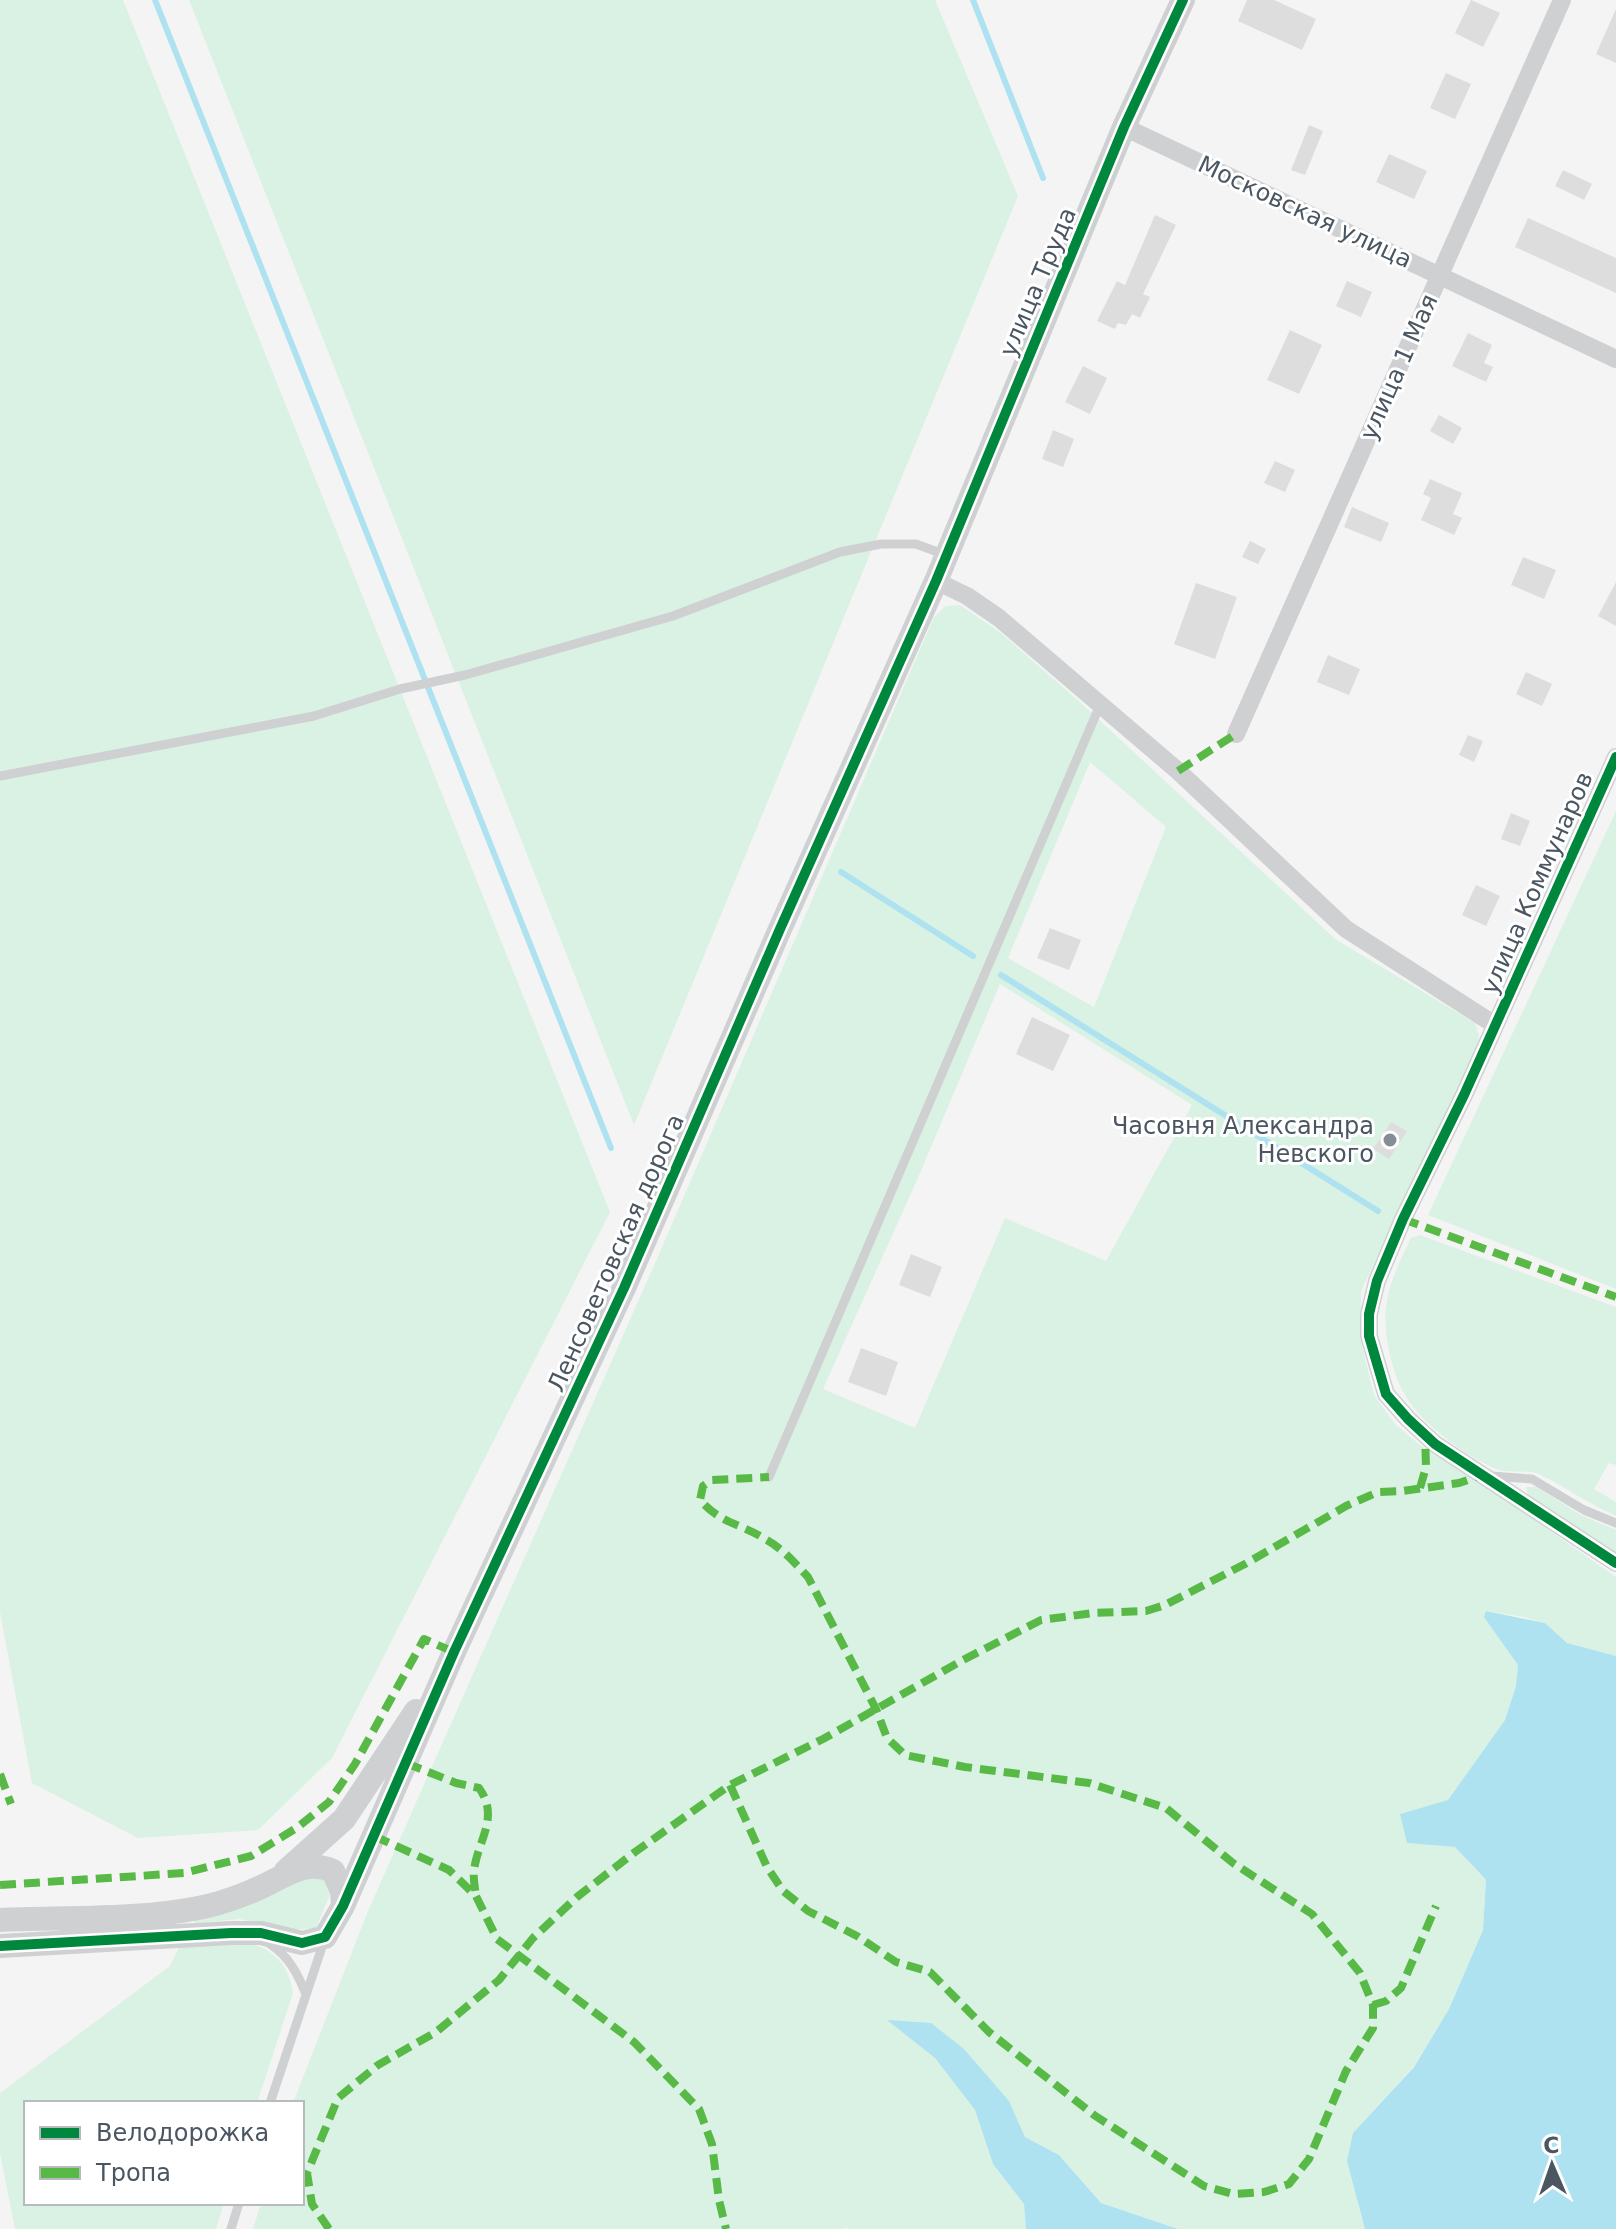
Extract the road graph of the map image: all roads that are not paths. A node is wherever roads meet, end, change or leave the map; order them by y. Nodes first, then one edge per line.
1 (1183, 0) edge
2 (1562, 0) edge
3 (1124, 127) junction
4 (1439, 276) junction
5 (1616, 359) edge
6 (935, 551) dead end
7 (936, 581) junction
8 (1100, 705) junction
9 (1236, 734) dead end
10 (1616, 757) edge
11 (0, 776) edge
12 (1495, 1025) junction
13 (1482, 1475) junction
14 (769, 1477) dead end
15 (1616, 1523) edge
16 (1616, 1563) edge
17 (454, 1652) junction
18 (278, 1879) junction
19 (343, 1906) junction
20 (0, 1920) edge
21 (247, 1933) junction
22 (325, 1937) junction
23 (0, 1946) edge
24 (305, 1992) junction
25 (271, 2101) edge
26 (238, 2205) edge
27 (231, 2229) edge

1 - 3 street, улица Труда
2 - 4 street, улица 1 Мая
3 - 4 street, Московская улица
3 - 7 street, улица Труда
4 - 5 street, Московская улица
4 - 9 street, улица 1 Мая
6 - 11 lane
7 - 8 street
7 - 17 street, Ленсоветовская дорога
8 - 12 street
8 - 14 lane
10 - 12 street, улица Коммунаров
12 - 13 street, улица Коммунаров
13 - 15 lane
13 - 16 street, улица Коммунаров
17 - 18 street
17 - 19 street, Ленсоветовская дорога
18 - 19 street
18 - 20 street
19 - 22 street, Ленсоветовская дорога
21 - 22 street
21 - 23 street
21 - 24 lane
22 - 24 lane, Ленсоветовская дорога
24 - 25 lane, Ленсоветовская дорога
26 - 27 lane

